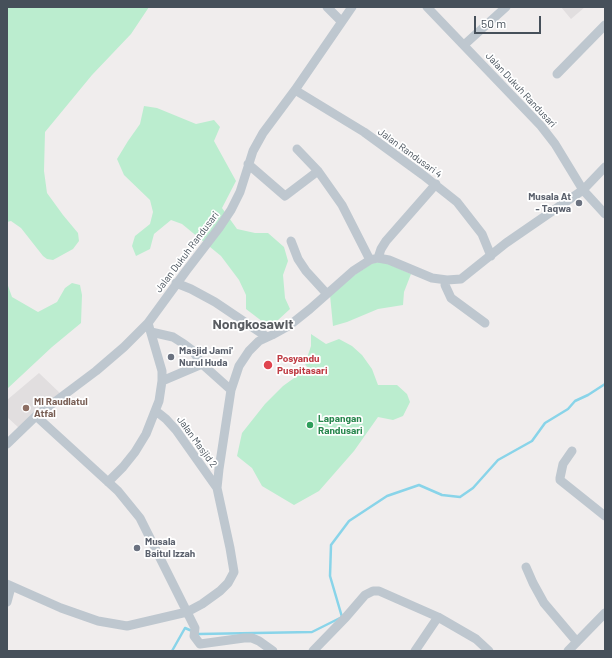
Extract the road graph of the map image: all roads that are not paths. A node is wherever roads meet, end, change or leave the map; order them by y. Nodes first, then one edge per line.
1 (327, 7) edge
2 (352, 7) edge
3 (427, 7) edge
4 (506, 7) edge
5 (341, 21) junction
6 (605, 25) edge
7 (464, 45) junction
8 (557, 74) dead end
9 (295, 90) junction
10 (297, 149) dead end
11 (248, 164) junction
12 (605, 167) edge
13 (318, 172) junction
14 (436, 184) junction
15 (583, 190) junction
16 (605, 214) edge
17 (291, 241) dead end
18 (490, 256) junction
19 (374, 259) junction
20 (447, 280) junction
21 (176, 283) junction
22 (327, 294) junction
23 (485, 323) dead end
24 (150, 327) junction
25 (267, 337) junction
26 (202, 364) junction
27 (162, 381) junction
28 (231, 390) junction
29 (156, 411) junction
30 (36, 416) junction
31 (7, 444) edge
32 (572, 451) dead end
33 (108, 482) junction
34 (217, 488) junction
35 (605, 516) edge
36 (526, 568) dead end
37 (9, 586) edge
38 (7, 602) edge
39 (187, 612) junction
40 (605, 613) edge
41 (438, 617) junction
42 (199, 648) edge
43 (574, 648) edge
44 (274, 651) edge
45 (313, 651) edge
46 (415, 651) edge
47 (489, 651) edge

1 - 5 street
2 - 5 street, Jalan Dukuh Randusari
3 - 7 street, Jalan Dukuh Randusari
4 - 7 street
5 - 9 street, Jalan Dukuh Randusari
6 - 8 street
7 - 15 street, Jalan Dukuh Randusari
9 - 11 street, Jalan Dukuh Randusari
9 - 14 street, Jalan Randusari 4
10 - 13 street
11 - 13 street
11 - 21 street, Jalan Dukuh Randusari
12 - 15 street
13 - 19 street
14 - 18 street, Jalan Randusari 4
14 - 19 street
15 - 16 street, Jalan Dukuh Randusari
15 - 18 street
17 - 22 street
18 - 20 street
19 - 20 street
19 - 22 street
20 - 23 street
21 - 24 street, Jalan Dukuh Randusari
21 - 25 street
22 - 25 street
24 - 26 street
24 - 27 street
24 - 30 street, Jalan Dukuh Randusari
25 - 28 street
26 - 27 street
26 - 28 street
27 - 29 street
28 - 34 street
29 - 33 street
29 - 34 street, Jalan Masjid 2
30 - 31 street, Jalan Dukuh Randusari
30 - 33 street
32 - 35 street
33 - 39 street
34 - 39 street
36 - 43 street
37 - 38 street
37 - 39 street
39 - 42 street
40 - 43 street
41 - 45 street
41 - 46 street
41 - 47 street
42 - 44 street

